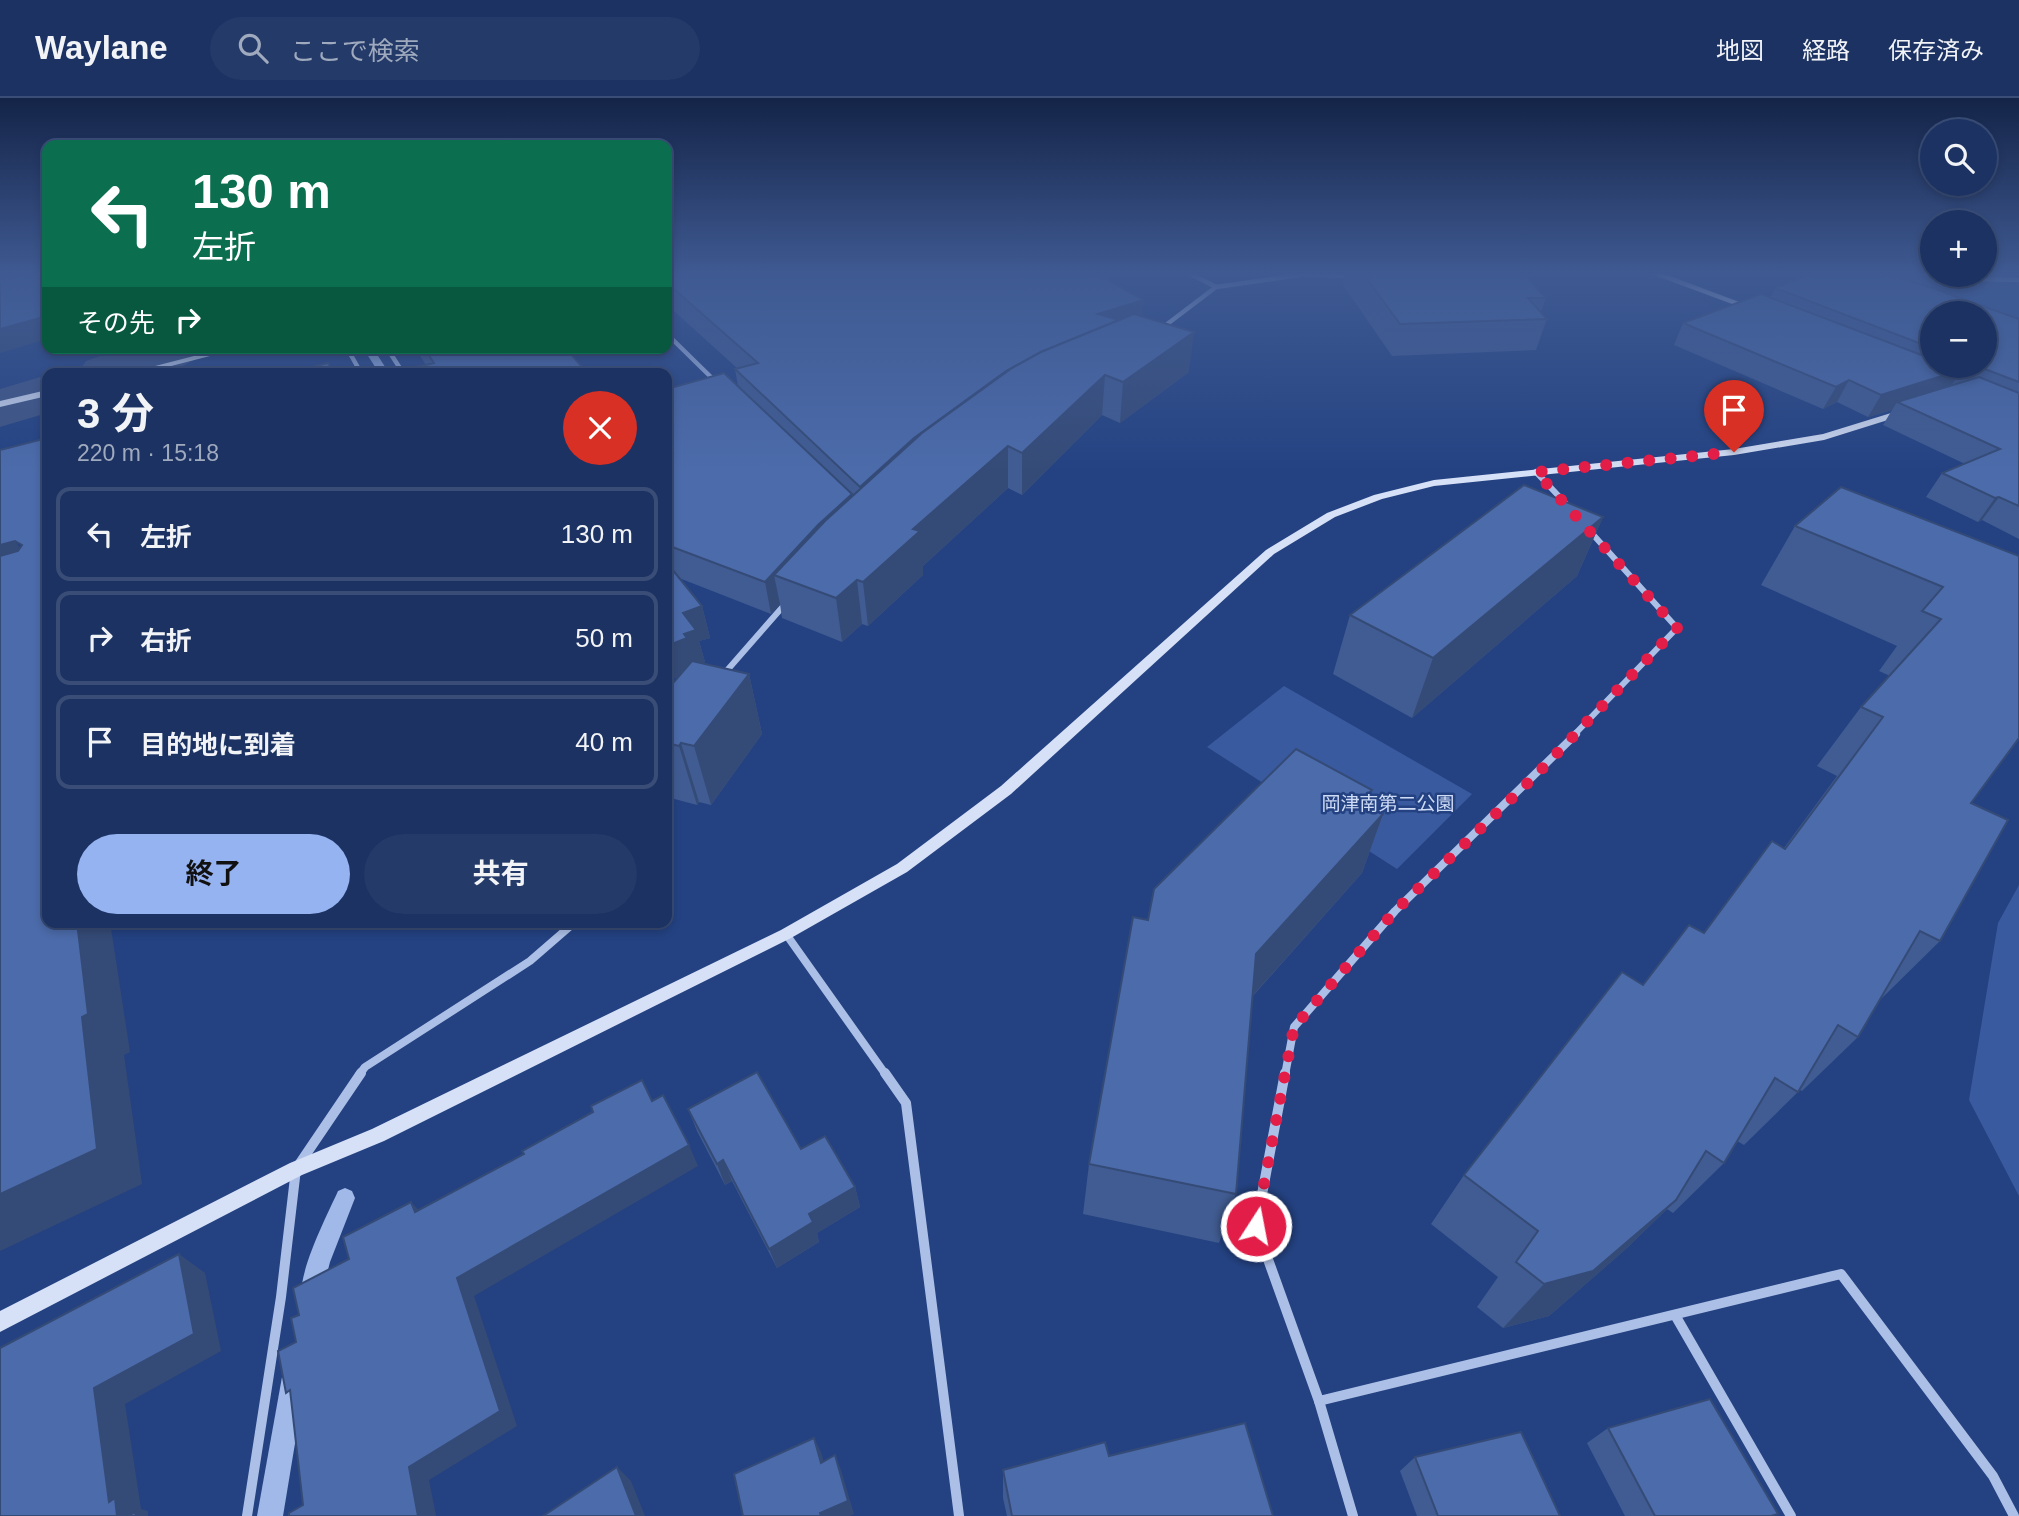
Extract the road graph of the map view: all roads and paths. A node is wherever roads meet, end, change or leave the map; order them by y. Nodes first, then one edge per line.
1 (672, 339) edge
2 (212, 354) edge
3 (153, 368) edge
4 (725, 391) edge
5 (42, 394) edge
6 (0, 404) edge
7 (1919, 407) edge
8 (1536, 472) junction
9 (1577, 516) edge
10 (1586, 526) edge
11 (792, 596) edge
12 (720, 678) edge
13 (568, 928) edge
14 (786, 934) junction
15 (296, 1169) junction
16 (1675, 1315) junction
17 (0, 1322) edge
18 (1319, 1401) junction
19 (247, 1516) edge
20 (959, 1516) edge
21 (1353, 1516) edge
22 (1791, 1516) edge
23 (2014, 1516) edge

1 - 4 street
2 - 3 street
5 - 6 street
7 - 8 street
8 - 9 street
8 - 14 street
10 - 18 street
11 - 12 street
13 - 15 street
14 - 15 street
14 - 20 street
15 - 17 street
15 - 19 street
16 - 18 street
16 - 22 street
16 - 23 street
18 - 21 street

